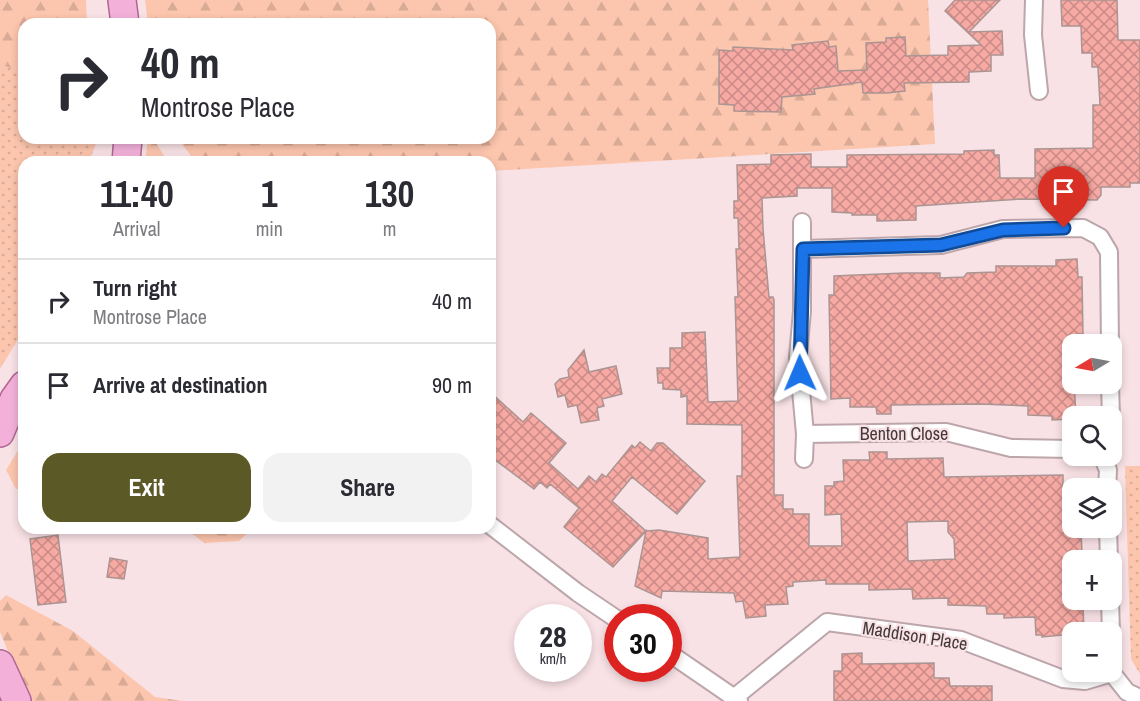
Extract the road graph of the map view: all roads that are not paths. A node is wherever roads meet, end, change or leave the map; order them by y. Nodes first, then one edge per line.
1 (122, 0) edge
2 (1034, 0) edge
3 (124, 18) edge
4 (1039, 91) dead end
5 (802, 222) dead end
6 (803, 249) junction
7 (1110, 334) edge
8 (18, 393) edge
9 (0, 433) edge
10 (805, 434) junction
11 (1062, 448) edge
12 (804, 459) dead end
13 (496, 530) edge
14 (604, 611) edge
15 (682, 662) edge
16 (0, 663) edge
17 (1062, 679) edge
18 (1119, 682) edge
19 (1140, 698) edge
20 (737, 699) edge
21 (17, 701) edge

1 - 3 main road
2 - 4 street
5 - 6 street
6 - 7 street
6 - 10 street
8 - 9 main road
10 - 11 street, Benton Close
10 - 12 street
13 - 14 street
15 - 20 street
16 - 21 main road
17 - 20 street, Maddison Place
18 - 19 street, Maddison Place

